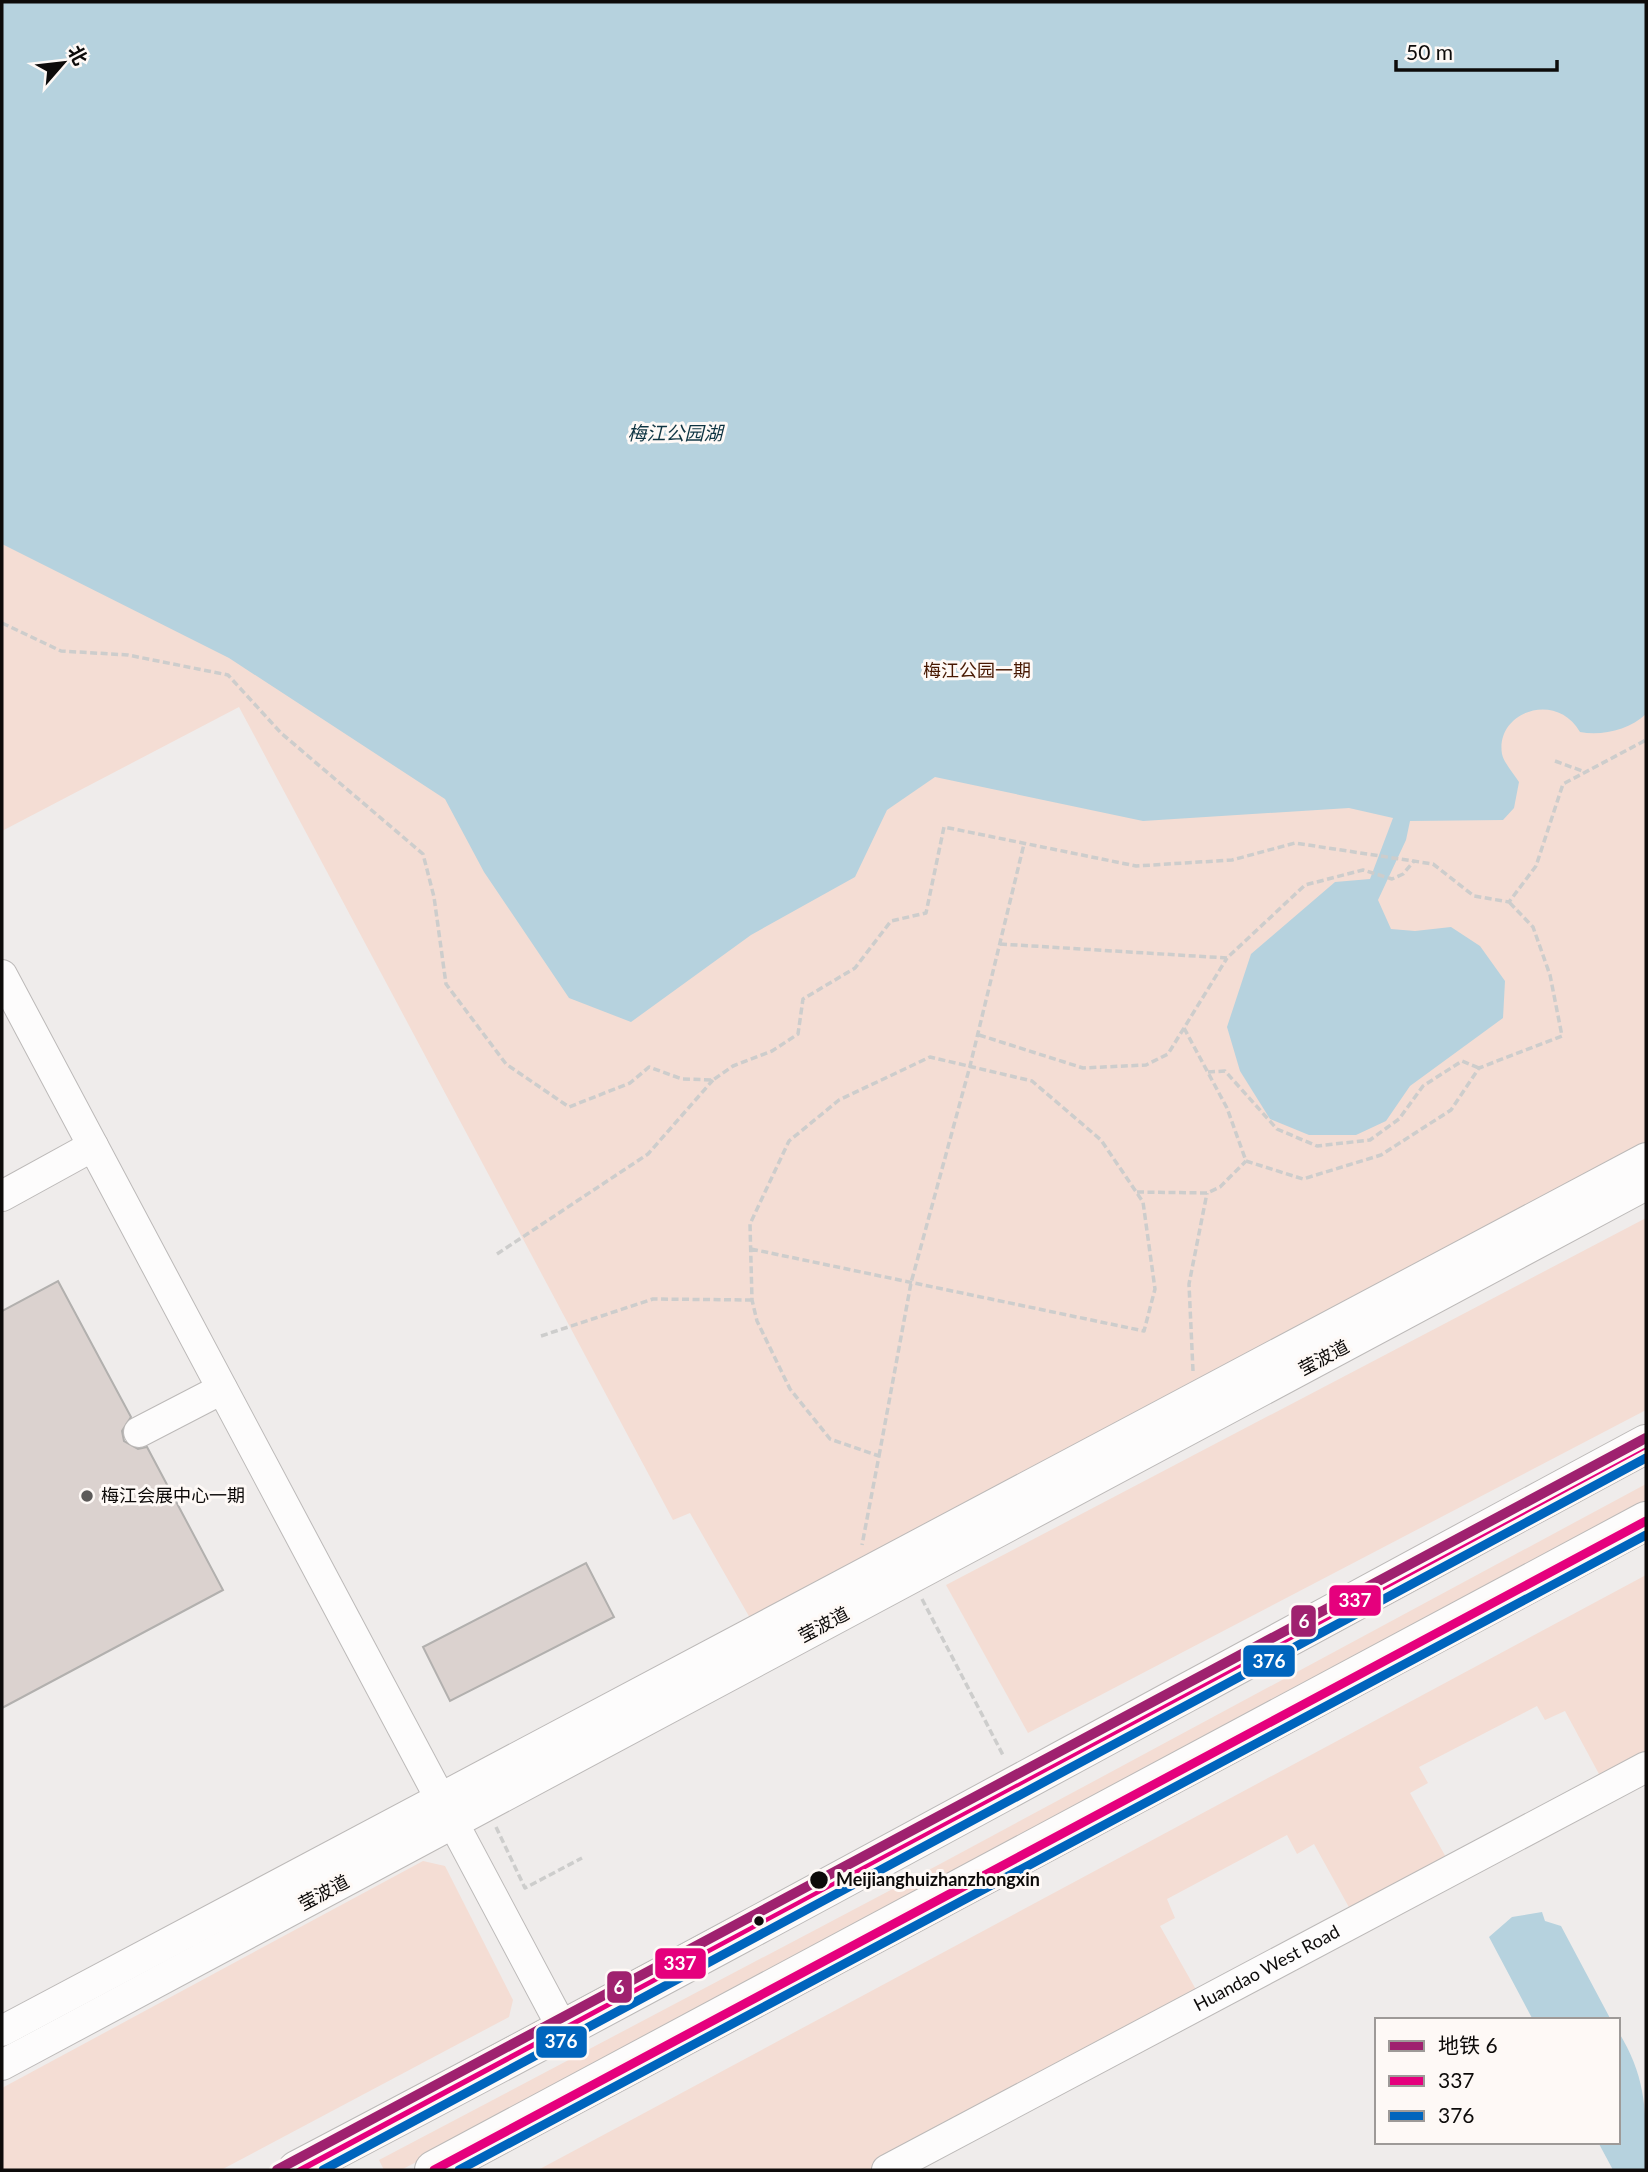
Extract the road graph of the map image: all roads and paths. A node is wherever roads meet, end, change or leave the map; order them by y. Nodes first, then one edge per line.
1 (2, 624) edge
2 (1646, 740) edge
3 (1555, 761) dead end
4 (1585, 772) junction
5 (1024, 844) junction
6 (1413, 861) junction
7 (1509, 902) junction
8 (1000, 944) junction
9 (1227, 958) junction
10 (2, 975) edge
11 (1184, 1028) junction
12 (978, 1034) junction
13 (970, 1066) junction
14 (1479, 1068) junction
15 (1208, 1072) junction
16 (713, 1080) junction
17 (93, 1146) junction
18 (1646, 1158) edge
19 (1246, 1161) junction
20 (1646, 1185) edge
21 (1136, 1192) junction
22 (1207, 1193) junction
23 (2, 1196) edge
24 (751, 1250) junction
25 (497, 1254) dead end
26 (911, 1283) junction
27 (752, 1300) junction
28 (541, 1336) dead end
29 (222, 1389) junction
30 (1193, 1399) junction
31 (139, 1432) dead end
32 (1646, 1444) edge
33 (879, 1456) junction
34 (1646, 1521) edge
35 (855, 1578) junction
36 (912, 1578) junction
37 (1646, 1767) edge
38 (1017, 1782) junction
39 (1646, 1788) edge
40 (486, 1807) junction
41 (447, 1811) junction
42 (582, 1858) dead end
43 (2, 2031) edge
44 (564, 2031) junction
45 (2, 2065) edge
46 (306, 2168) edge
47 (434, 2170) edge
48 (887, 2170) edge
49 (931, 2170) edge

1 - 16 path
2 - 4 path
3 - 4 path
4 - 7 path
5 - 6 path
5 - 8 path
5 - 16 path
6 - 7 path
6 - 9 path
7 - 14 path
8 - 9 path
8 - 12 path
9 - 11 path
10 - 17 street
11 - 12 path
11 - 15 path
12 - 13 path
13 - 21 path
13 - 24 path
13 - 26 path
14 - 15 path
14 - 19 path
15 - 19 path
16 - 25 path
17 - 23 street
17 - 29 street
18 - 30 street, 莹波道
19 - 22 path
20 - 36 street, 莹波道
21 - 22 path
21 - 26 path
22 - 30 path
24 - 26 path
24 - 27 path
26 - 33 path
27 - 28 path
27 - 33 path
29 - 31 street
29 - 41 street
30 - 35 street, 莹波道
32 - 38 main road
33 - 35 path
34 - 47 main road
35 - 41 street, 莹波道
36 - 38 path
36 - 40 street, 莹波道
37 - 48 street, Huandao West Road
38 - 44 main road
39 - 49 street, Huandao West Road
40 - 41 street, 莹波道
40 - 42 path
41 - 43 street, 莹波道
41 - 44 street
41 - 45 street, 莹波道
44 - 46 main road

